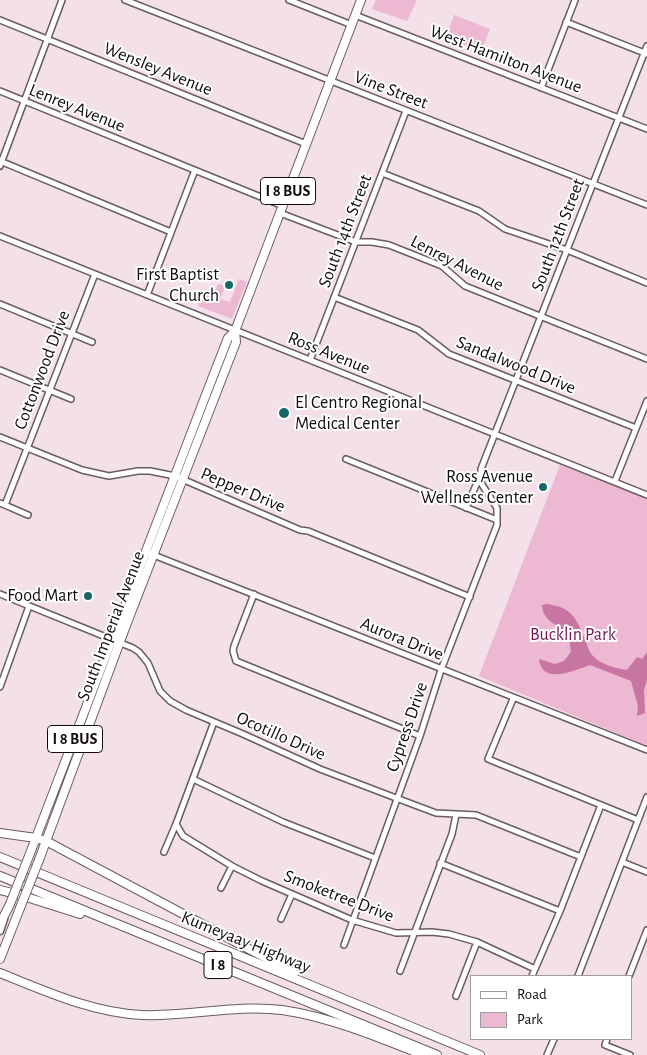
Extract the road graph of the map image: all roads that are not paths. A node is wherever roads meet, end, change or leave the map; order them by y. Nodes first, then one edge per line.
1 (62, 0) edge
2 (126, 0) edge
3 (289, 0) edge
4 (361, 0) edge
5 (575, 0) edge
6 (356, 15) junction
7 (0, 20) edge
8 (566, 22) junction
9 (352, 25) junction
10 (48, 39) junction
11 (647, 46) edge
12 (646, 53) edge
13 (330, 81) junction
14 (541, 88) junction
15 (0, 91) edge
16 (24, 101) junction
17 (406, 111) junction
18 (619, 118) junction
19 (647, 129) edge
20 (306, 144) junction
21 (0, 163) edge
22 (195, 170) junction
23 (382, 173) junction
24 (593, 184) junction
25 (647, 205) edge
26 (281, 209) junction
27 (171, 232) junction
28 (0, 236) edge
29 (356, 242) junction
30 (567, 250) junction
31 (94, 274) junction
32 (647, 283) edge
33 (147, 295) junction
34 (334, 297) junction
35 (0, 304) edge
36 (541, 317) junction
37 (235, 331) junction
38 (72, 333) junction
39 (92, 342) dead end
40 (310, 360) junction
41 (647, 360) edge
42 (0, 370) edge
43 (516, 380) junction
44 (50, 390) junction
45 (70, 399) dead end
46 (647, 401) edge
47 (203, 403) junction
48 (211, 406) junction
49 (636, 428) junction
50 (495, 433) junction
51 (0, 437) edge
52 (27, 448) junction
53 (346, 459) dead end
54 (480, 476) junction
55 (179, 478) junction
56 (615, 481) junction
57 (647, 495) edge
58 (3, 504) edge
59 (466, 508) junction
60 (28, 515) dead end
61 (497, 520) junction
62 (150, 553) junction
63 (0, 594) edge
64 (254, 594) junction
65 (470, 597) junction
66 (29, 606) junction
67 (117, 641) junction
68 (441, 670) junction
69 (0, 687) edge
70 (513, 698) junction
71 (214, 722) junction
72 (420, 736) junction
73 (647, 750) edge
74 (193, 779) junction
75 (647, 797) edge
76 (396, 798) junction
77 (600, 805) junction
78 (645, 811) edge
79 (456, 815) junction
80 (638, 820) junction
81 (176, 824) junction
82 (0, 833) edge
83 (36, 838) junction
84 (46, 841) junction
85 (164, 852) dead end
86 (0, 856) edge
87 (581, 857) junction
88 (375, 858) junction
89 (622, 862) junction
90 (440, 863) junction
91 (232, 866) junction
92 (647, 872) edge
93 (0, 876) edge
94 (221, 888) dead end
95 (0, 890) edge
96 (292, 894) junction
97 (10, 904) junction
98 (560, 911) junction
99 (103, 918) junction
100 (281, 919) dead end
101 (352, 920) junction
102 (0, 924) edge
103 (647, 930) edge
104 (0, 931) edge
105 (414, 932) junction
106 (476, 942) junction
107 (344, 945) dead end
108 (0, 959) edge
109 (535, 969) junction
110 (400, 971) dead end
111 (0, 973) edge
112 (532, 975) edge
113 (578, 975) edge
114 (629, 975) edge
115 (313, 985) junction
116 (456, 996) dead end
117 (554, 1040) edge
118 (607, 1040) edge
119 (423, 1055) edge
120 (437, 1055) edge
121 (480, 1055) edge
122 (547, 1055) edge
123 (630, 1055) edge

1 - 10 street
2 - 13 street, Vine Street
3 - 9 street
4 - 6 highway, South Imperial Avenue / I 8 BUS
5 - 8 street
6 - 9 highway, South Imperial Avenue / I 8 BUS
6 - 14 street, West Hamilton Avenue
7 - 10 street, Wensley Avenue
8 - 12 street
8 - 14 street
9 - 13 highway, South Imperial Avenue / I 8 BUS
10 - 16 street
10 - 20 street, Wensley Avenue
11 - 12 street, South 12th Street
12 - 18 street, South 12th Street
13 - 17 street, Vine Street
13 - 20 highway, South Imperial Avenue / I 8 BUS
14 - 18 street, West Hamilton Avenue
15 - 16 street, Lenrey Avenue
16 - 21 street
16 - 22 street, Lenrey Avenue
17 - 23 street, South 14th Street
17 - 24 street, Vine Street
18 - 19 street, West Hamilton Avenue
18 - 24 street, South 12th Street
20 - 26 highway, South Imperial Avenue / I 8 BUS
21 - 27 street
22 - 26 street, Lenrey Avenue
22 - 27 street
23 - 29 street, South 14th Street
23 - 30 street
24 - 25 street, Vine Street
24 - 30 street, South 12th Street
26 - 29 street, Lenrey Avenue
26 - 37 highway, South Imperial Avenue / I 8 BUS
27 - 33 street
28 - 31 street, Ross Avenue
29 - 34 street, South 14th Street
29 - 36 street, Lenrey Avenue
30 - 32 street
30 - 36 street, South 12th Street
31 - 33 street, Ross Avenue
31 - 38 street, Cottonwood Drive
33 - 37 street, Ross Avenue
34 - 40 street, South 14th Street
34 - 43 street, Sandalwood Drive
35 - 38 street
36 - 41 street, Lenrey Avenue
36 - 43 street, South 12th Street
37 - 40 street, Ross Avenue
37 - 47 highway, South Imperial Avenue / I 8 BUS
37 - 48 highway, South Imperial Avenue / I 8 BUS
38 - 39 street
38 - 44 street, Cottonwood Drive
40 - 50 street, Ross Avenue
42 - 44 street
43 - 49 street, Sandalwood Drive
43 - 50 street, South 12th Street
44 - 45 street
44 - 52 street, Cottonwood Drive
46 - 49 street
47 - 48 highway
47 - 55 highway, South Imperial Avenue / I 8 BUS
48 - 55 highway, South Imperial Avenue / I 8 BUS
49 - 56 street
50 - 54 street
50 - 56 street, Ross Avenue
51 - 52 street, Pepper Drive
52 - 55 street, Pepper Drive
52 - 58 street, Cottonwood Drive
53 - 59 street
54 - 59 street
54 - 61 street
55 - 62 highway, South Imperial Avenue / I 8 BUS
55 - 65 street, Pepper Drive
56 - 57 street, Ross Avenue
58 - 60 street
59 - 61 street
61 - 65 street, Cypress Drive
62 - 64 street, Aurora Drive
62 - 67 highway, South Imperial Avenue / I 8 BUS
63 - 66 street, Ocotillo Drive
64 - 68 street, Aurora Drive
64 - 72 street
65 - 68 street, Cypress Drive
66 - 67 street, Ocotillo Drive
66 - 69 street
67 - 71 street, Ocotillo Drive
67 - 83 highway, South Imperial Avenue / I 8 BUS
67 - 84 highway, South Imperial Avenue / I 8 BUS
68 - 70 street, Aurora Drive
68 - 72 street, Cypress Drive
70 - 73 street, Aurora Drive
70 - 77 street
71 - 74 street
71 - 76 street, Ocotillo Drive
72 - 76 street, Cypress Drive
74 - 81 street
74 - 88 street
75 - 78 street
76 - 79 street, Ocotillo Drive
76 - 88 street, Cypress Drive
77 - 80 street
77 - 87 street
78 - 80 street
79 - 87 street, Ocotillo Drive
79 - 90 street
80 - 89 street
81 - 85 street
81 - 91 street, Smoketree Drive
82 - 83 highway
83 - 84 highway
83 - 97 highway, South Imperial Avenue, bridge
84 - 108 highway, South Imperial Avenue / I 8 BUS, bridge
84 - 115 highway
86 - 115 highway, Kumeyaay Highway / I 8
87 - 98 street
88 - 101 street, Cypress Drive
89 - 92 street
89 - 113 street
90 - 98 street
90 - 105 street
91 - 94 street
91 - 96 street, Smoketree Drive
93 - 99 highway, Kumeyaay Highway / I 8
95 - 99 highway
96 - 100 street
96 - 101 street, Smoketree Drive
97 - 102 highway
97 - 104 main road, South Imperial Avenue
98 - 109 street
99 - 120 highway, Kumeyaay Highway / I 8
101 - 105 street, Smoketree Drive
101 - 107 street, Cypress Drive
103 - 114 street
105 - 106 street, Smoketree Drive
105 - 110 street
106 - 109 street, Smoketree Drive
106 - 116 street
109 - 112 street
111 - 119 highway
115 - 121 highway, Kumeyaay Highway / I 8
117 - 122 street
118 - 123 street

